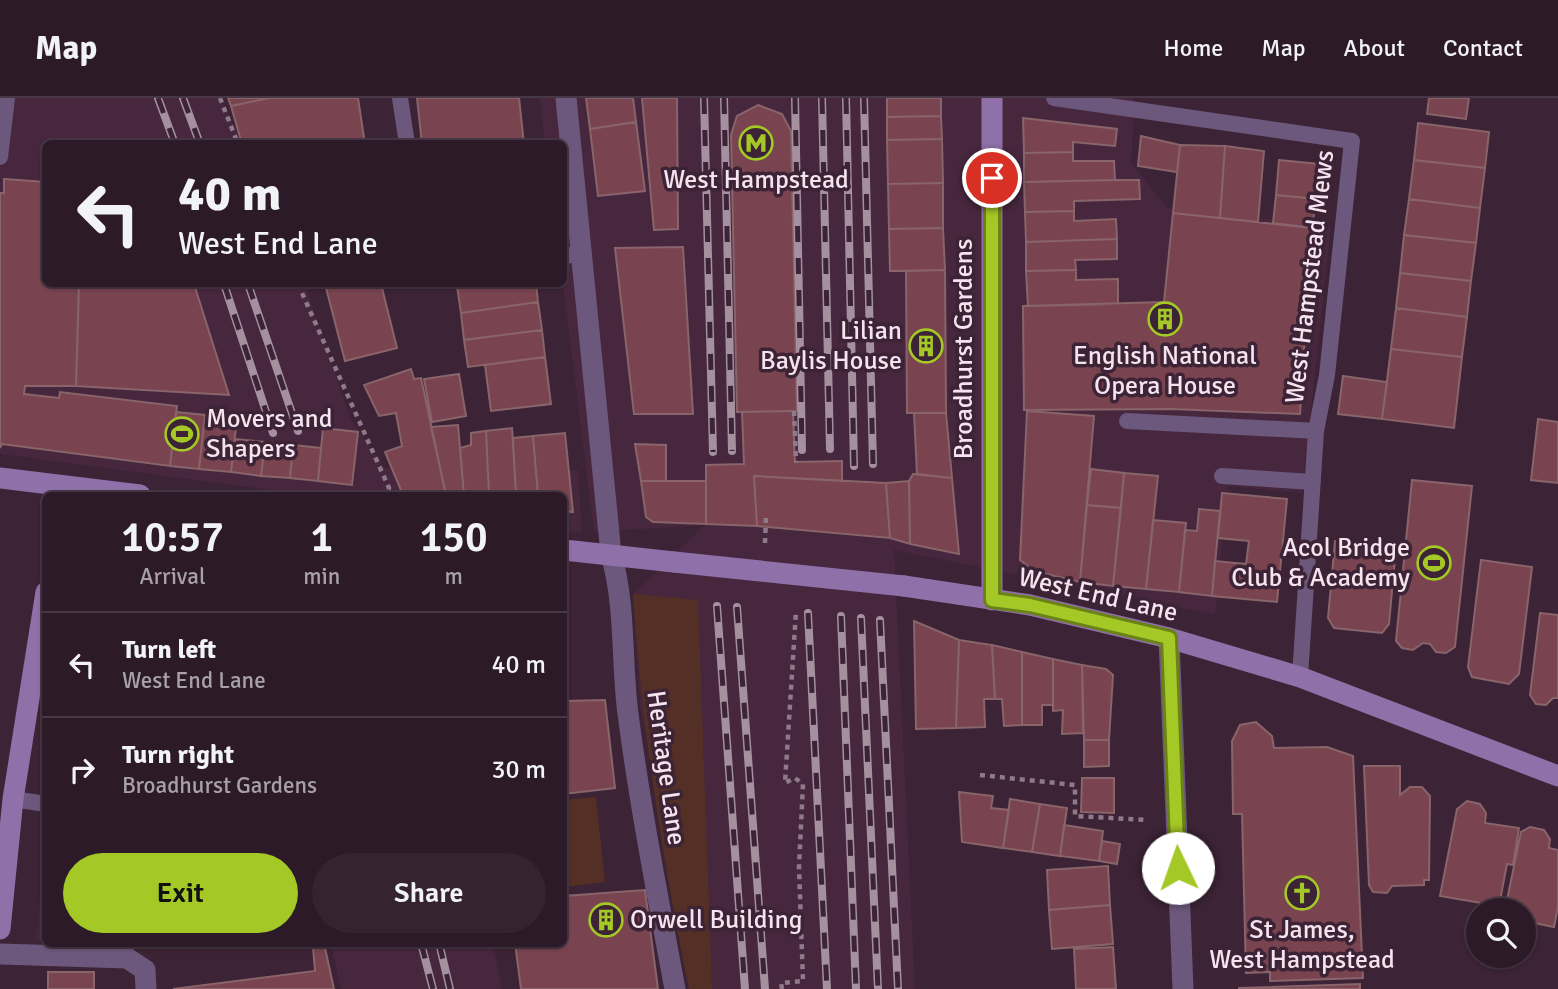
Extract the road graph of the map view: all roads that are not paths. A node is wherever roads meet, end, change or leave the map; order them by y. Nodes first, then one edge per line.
1 (7, 98) edge
2 (400, 98) edge
3 (566, 98) edge
4 (992, 98) edge
5 (1054, 98) edge
6 (406, 140) edge
7 (0, 157) edge
8 (571, 214) edge
9 (572, 255) edge
10 (1127, 421) dead end
11 (1316, 431) junction
12 (1222, 475) dead end
13 (0, 478) edge
14 (1313, 482) junction
15 (61, 490) edge
16 (93, 492) edge
17 (567, 550) edge
18 (611, 554) junction
19 (992, 600) junction
20 (42, 623) edge
21 (1169, 638) junction
22 (1300, 677) junction
23 (1558, 776) edge
24 (13, 799) junction
25 (42, 803) edge
26 (0, 929) edge
27 (0, 954) edge
28 (146, 989) edge
29 (676, 989) edge
30 (1183, 989) edge

1 - 7 lane
2 - 6 lane
3 - 8 street, Heritage Lane
4 - 19 main road, Broadhurst Gardens
5 - 11 lane, West Hampstead Mews
8 - 9 street, Heritage Lane
9 - 18 street, Heritage Lane
10 - 11 lane
11 - 14 lane, West Hampstead Mews
12 - 14 lane
13 - 15 main road
14 - 22 lane, West Hampstead Mews
15 - 16 main road
17 - 18 main road, West End Lane
18 - 19 main road, West End Lane, bridge
18 - 29 street, Heritage Lane
19 - 21 main road, West End Lane
20 - 24 main road
21 - 22 main road, West End Lane
21 - 30 street
22 - 23 main road, West End Lane
24 - 25 lane
24 - 26 main road
27 - 28 street

